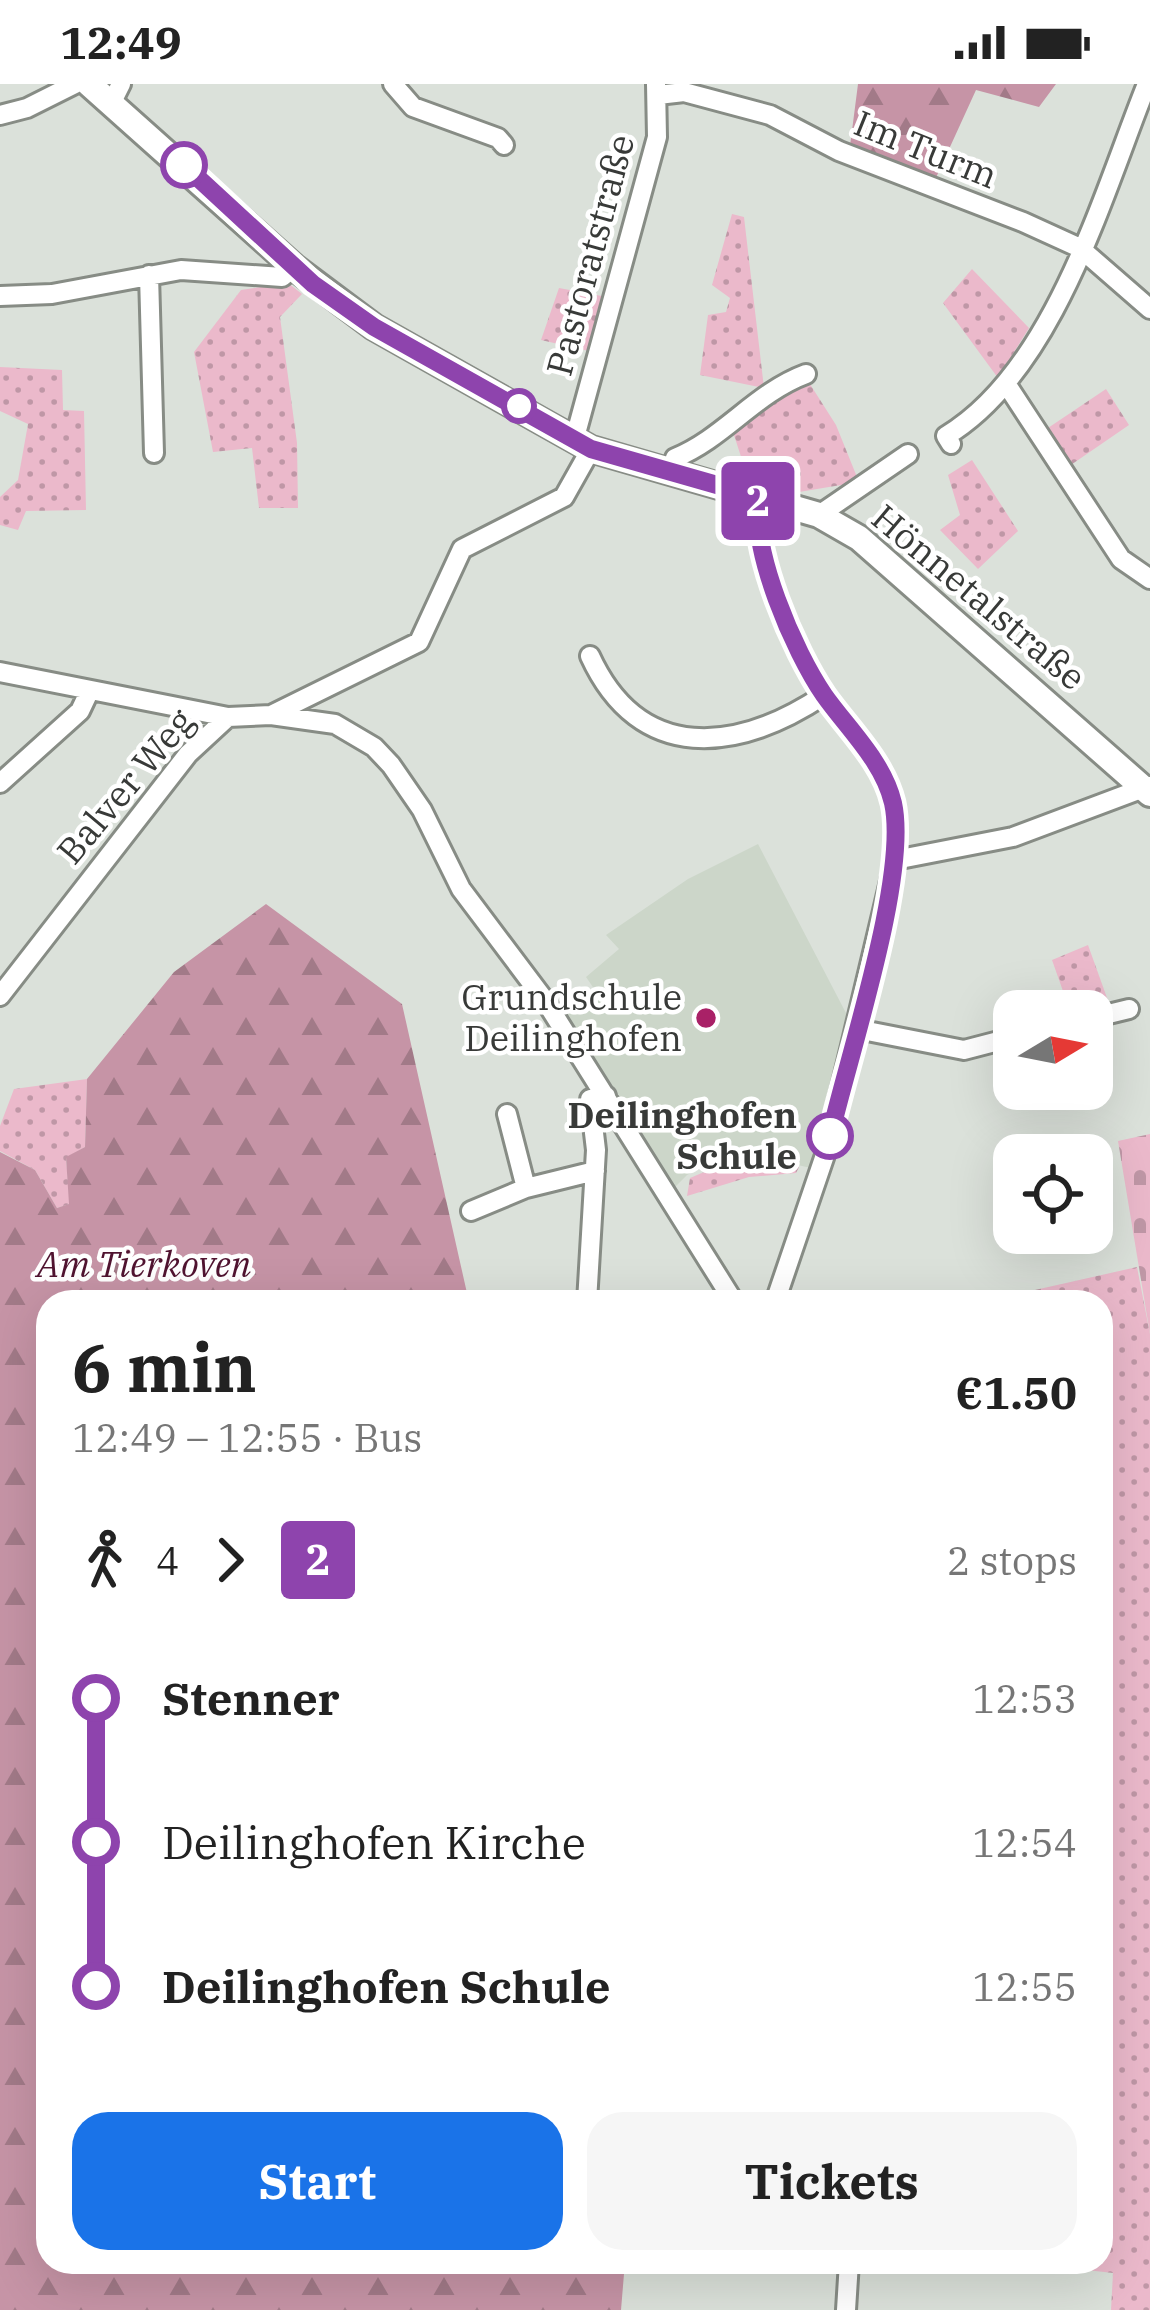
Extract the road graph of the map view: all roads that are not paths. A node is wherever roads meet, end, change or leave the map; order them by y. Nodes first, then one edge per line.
1 (75, 84) edge
2 (89, 84) edge
3 (393, 84) edge
4 (743, 84) edge
5 (657, 89) edge
6 (1147, 90) edge
7 (116, 93) edge
8 (739, 104) junction
9 (0, 115) edge
10 (505, 145) dead end
11 (1080, 248) junction
12 (294, 267) junction
13 (149, 275) junction
14 (0, 296) edge
15 (1150, 309) edge
16 (806, 374) dead end
17 (1007, 385) junction
18 (951, 444) dead end
19 (582, 445) junction
20 (154, 453) dead end
21 (908, 454) dead end
22 (671, 472) junction
23 (759, 497) junction
24 (819, 515) junction
25 (1150, 579) edge
26 (590, 656) dead end
27 (0, 672) edge
28 (89, 692) junction
29 (824, 695) junction
30 (271, 715) junction
31 (228, 717) junction
32 (0, 782) edge
33 (1148, 789) edge
34 (895, 860) junction
35 (0, 995) edge
36 (1129, 1009) dead end
37 (1113, 1013) edge
38 (857, 1029) junction
39 (993, 1042) edge
40 (606, 1096) junction
41 (507, 1114) dead end
42 (595, 1171) junction
43 (526, 1188) junction
44 (472, 1211) dead end
45 (588, 1290) edge
46 (727, 1290) edge
47 (779, 1290) edge
48 (848, 2274) edge
49 (846, 2310) edge

1 - 9 street
2 - 7 main road, Hönnetalstraße
3 - 10 street
4 - 8 street
5 - 8 street, Im Turm
5 - 19 street, Pastoratstraße
6 - 11 street
7 - 12 main road, Hönnetalstraße
8 - 11 street, Im Turm
11 - 15 street, Im Turm
11 - 17 street
12 - 13 street
12 - 19 main road, Hönnetalstraße
13 - 14 street
13 - 20 street
16 - 22 street
17 - 18 street
17 - 25 street
19 - 22 main road, Hönnetalstraße
19 - 30 street, Balver Weg
21 - 24 street
22 - 23 main road, Hönnetalstraße
23 - 24 main road, Hönnetalstraße
23 - 29 street
24 - 33 main road, Hönnetalstraße
26 - 29 street
27 - 28 street
28 - 31 street
28 - 32 street
29 - 34 street
30 - 31 street, Balver Weg
30 - 40 street
31 - 35 street, Balver Weg
33 - 34 street
34 - 38 street
36 - 37 street
38 - 39 street
38 - 47 street
40 - 42 street
40 - 46 street
41 - 43 street
42 - 43 street
42 - 45 street
43 - 44 street
48 - 49 street

